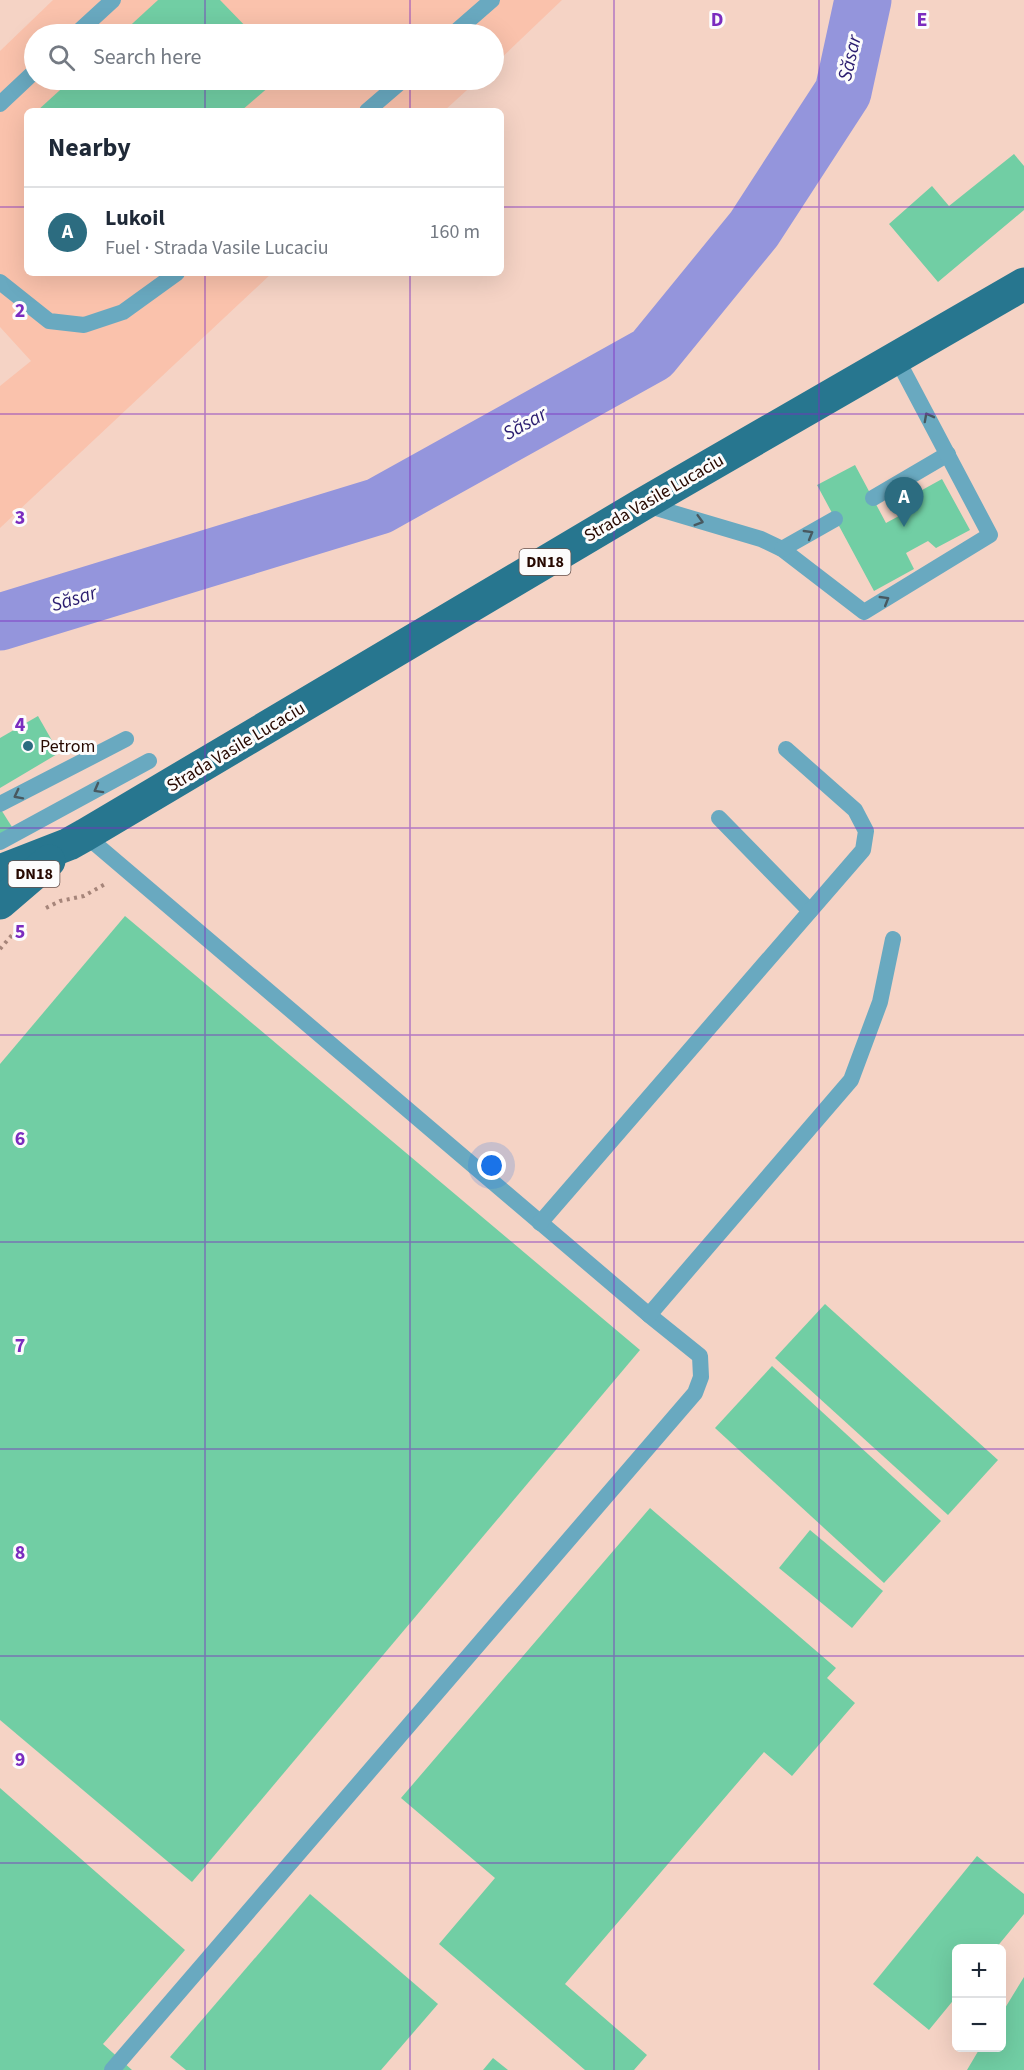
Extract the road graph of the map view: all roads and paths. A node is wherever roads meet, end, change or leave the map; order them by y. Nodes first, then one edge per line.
1 (113, 0) edge
2 (492, 0) edge
3 (87, 24) edge
4 (464, 24) edge
5 (24, 81) edge
6 (391, 90) edge
7 (0, 104) edge
8 (370, 108) edge
9 (173, 276) edge
10 (0, 282) edge
11 (1024, 284) edge
12 (896, 357) junction
13 (948, 454) junction
14 (873, 498) dead end
15 (643, 504) junction
16 (835, 519) dead end
17 (782, 549) junction
18 (126, 739) dead end
19 (786, 749) dead end
20 (149, 761) dead end
21 (0, 804) edge
22 (719, 818) dead end
23 (77, 840) junction
24 (0, 842) edge
25 (123, 867) junction
26 (0, 871) edge
27 (42, 911) dead end
28 (810, 911) junction
29 (9, 916) edge
30 (892, 939) dead end
31 (0, 949) edge
32 (540, 1223) junction
33 (649, 1315) junction
34 (112, 2070) edge

1 - 3 lane
2 - 4 lane
5 - 7 lane
6 - 8 lane
9 - 10 lane
11 - 12 main road, Strada Vasile Lucaciu / DN18
13 -> 12 lane
12 - 15 main road, Strada Vasile Lucaciu / DN18
13 - 14 lane
17 -> 13 lane
15 -> 17 lane
15 - 23 main road, Strada Vasile Lucaciu / DN18
17 -> 16 lane
18 -> 21 lane
19 - 28 lane
20 -> 24 lane
22 - 28 lane
23 - 25 lane
23 - 26 main road, Strada Vasile Lucaciu / DN18
23 - 29 main road, Strada Vasile Lucaciu / DN18
25 - 27 path
25 - 32 lane
28 - 32 lane
29 - 31 path
30 - 33 lane
32 - 33 lane
33 - 34 lane

